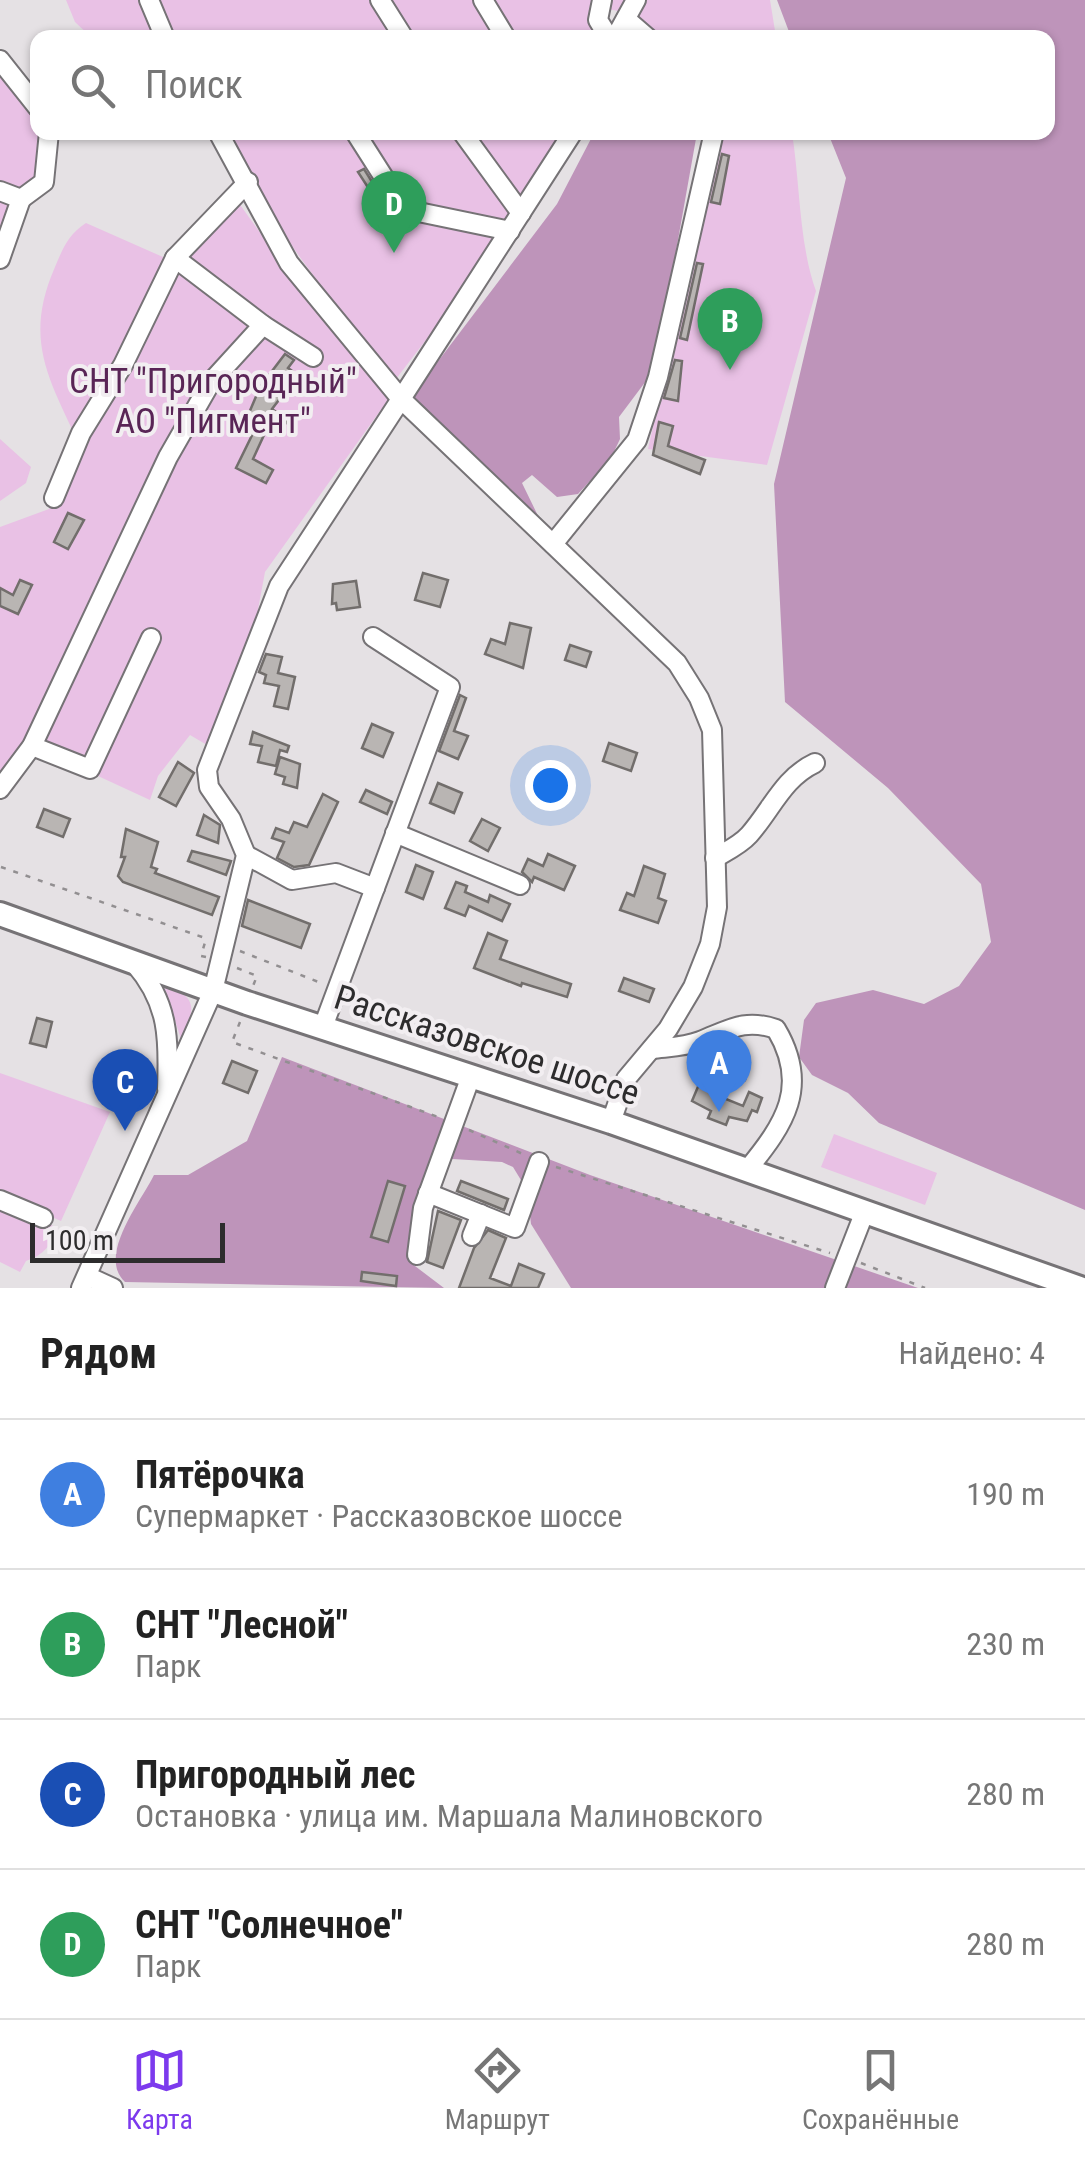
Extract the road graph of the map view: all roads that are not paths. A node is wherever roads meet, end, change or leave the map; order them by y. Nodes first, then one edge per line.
1 (149, 0) edge
2 (380, 0) edge
3 (483, 0) edge
4 (584, 0) edge
5 (602, 0) edge
6 (636, 0) edge
7 (626, 18) junction
8 (598, 20) junction
9 (162, 30) edge
10 (399, 30) edge
11 (501, 30) edge
12 (606, 30) edge
13 (618, 30) edge
14 (639, 30) edge
15 (0, 60) edge
16 (30, 98) edge
17 (47, 140) edge
18 (223, 140) edge
19 (360, 140) edge
20 (468, 140) edge
21 (569, 140) edge
22 (712, 140) edge
23 (248, 182) junction
24 (0, 191) edge
25 (21, 199) junction
26 (522, 213) junction
27 (510, 231) junction
28 (175, 258) junction
29 (0, 259) edge
30 (263, 325) junction
31 (314, 357) dead end
32 (402, 400) junction
33 (54, 498) dead end
34 (552, 544) junction
35 (151, 638) dead end
36 (373, 638) dead end
37 (32, 746) junction
38 (815, 764) dead end
39 (0, 789) edge
40 (396, 833) junction
41 (246, 855) junction
42 (715, 858) junction
43 (520, 885) dead end
44 (375, 888) junction
45 (0, 914) edge
46 (134, 962) junction
47 (212, 990) junction
48 (323, 1028) junction
49 (652, 1049) junction
50 (471, 1076) junction
51 (166, 1099) junction
52 (611, 1122) junction
53 (539, 1162) road end
54 (747, 1170) junction
55 (428, 1193) junction
56 (0, 1200) edge
57 (865, 1211) junction
58 (481, 1214) junction
59 (42, 1218) dead end
60 (472, 1236) dead end
61 (417, 1255) dead end
62 (84, 1282) edge
63 (113, 1288) edge
64 (835, 1288) edge
65 (1080, 1288) edge

1 - 9 street
2 - 10 street
3 - 11 street
4 - 8 street
5 - 8 street
6 - 7 street
7 - 13 street
7 - 14 street
8 - 12 street
15 - 16 street
17 - 25 street
18 - 23 street
19 - 27 street
20 - 26 street
21 - 26 street
22 - 34 street
23 - 28 street
23 - 32 street
24 - 25 street
25 - 29 street
26 - 27 street
27 - 32 street
28 - 30 street
28 - 33 street
30 - 31 street
30 - 37 street
32 - 34 street
32 - 41 street
34 - 42 street
35 - 37 street
36 - 40 street
37 - 39 street
38 - 42 street
40 - 43 street
40 - 44 street
41 - 44 street
41 - 47 street
42 - 49 street
44 - 48 street
45 - 46 main road, Рассказовское шоссе
46 - 47 main road, Рассказовское шоссе
46 - 51 street
47 - 48 main road, Рассказовское шоссе
47 - 51 street
48 - 50 main road, Рассказовское шоссе
49 - 52 street
49 - 54 street
50 - 52 main road, Рассказовское шоссе
50 - 55 street
51 - 62 street
52 - 54 main road, Рассказовское шоссе
53 - 58 street
54 - 57 main road, Рассказовское шоссе
55 - 58 street
55 - 61 street
56 - 59 street
57 - 64 street
57 - 65 main road, Рассказовское шоссе
58 - 60 street
62 - 63 street

